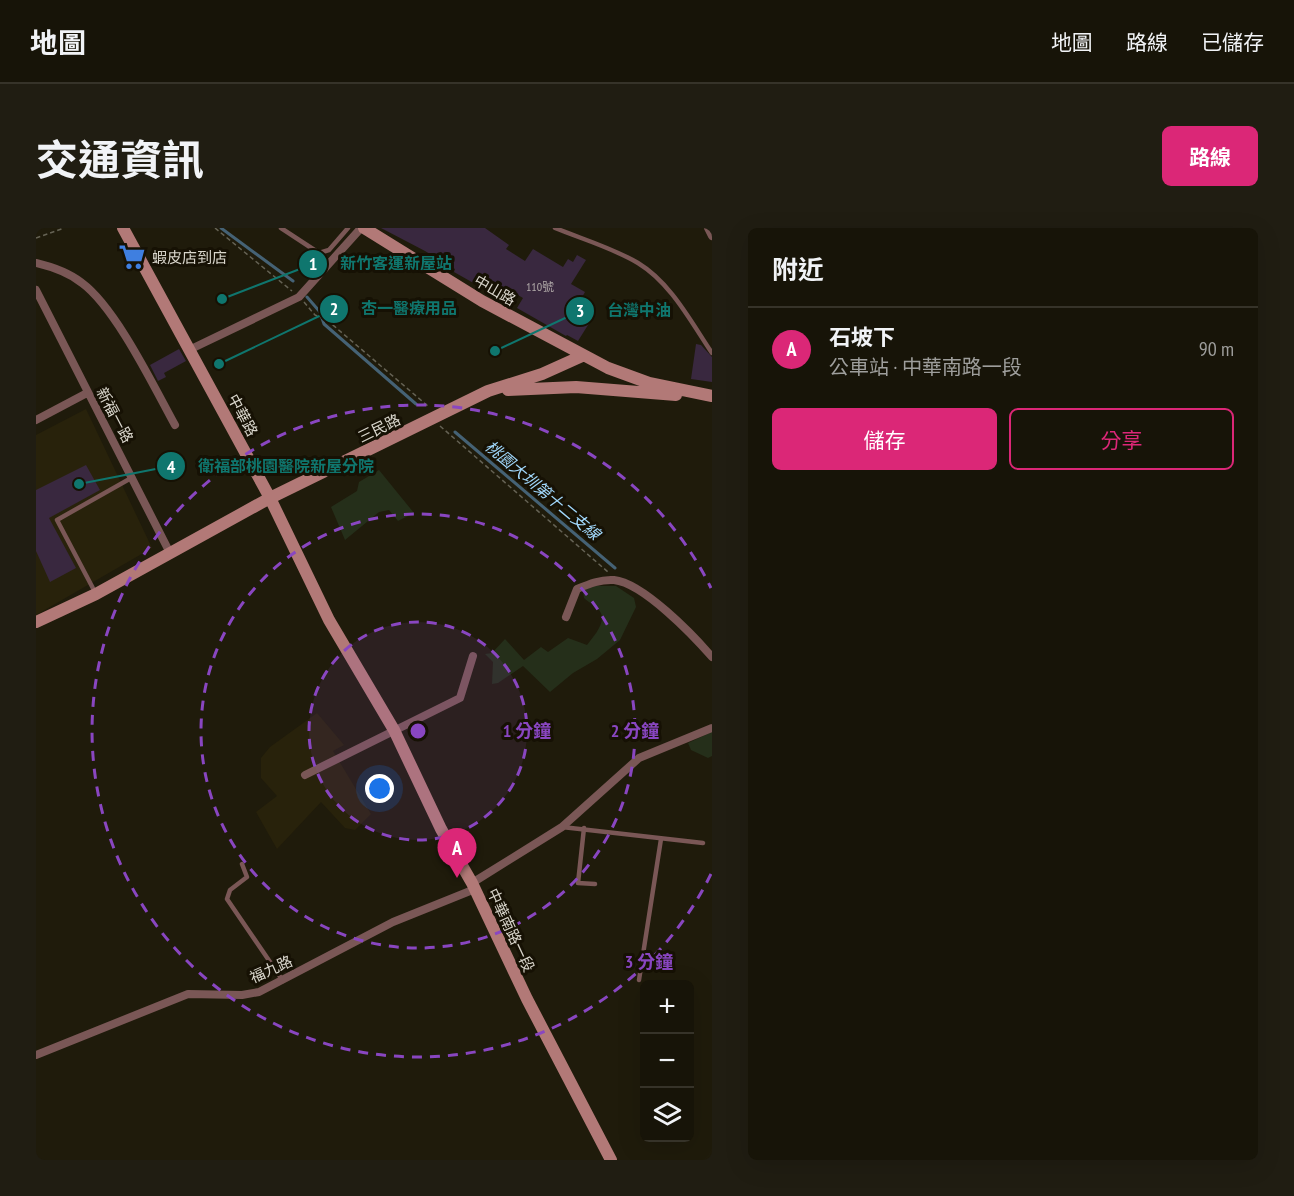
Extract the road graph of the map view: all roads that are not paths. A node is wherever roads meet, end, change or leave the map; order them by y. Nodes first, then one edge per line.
1 (123, 228) edge
2 (281, 228) edge
3 (348, 228) edge
4 (362, 228) edge
5 (555, 228) edge
6 (708, 228) edge
7 (712, 236) edge
8 (36, 262) edge
9 (36, 290) edge
10 (46, 308) junction
11 (36, 313) edge
12 (191, 349) junction
13 (712, 352) edge
14 (582, 356) junction
15 (488, 391) junction
16 (87, 393) junction
17 (712, 397) edge
18 (36, 420) edge
19 (175, 425) dead end
20 (133, 477) junction
21 (270, 498) junction
22 (171, 553) junction
23 (96, 594) junction
24 (566, 617) dead end
25 (329, 620) joint
26 (36, 622) edge
27 (473, 656) dead end
28 (712, 657) edge
29 (712, 728) edge
30 (394, 730) junction
31 (305, 775) dead end
32 (562, 827) junction
33 (584, 828) junction
34 (661, 839) junction
35 (703, 843) dead end
36 (242, 864) dead end
37 (595, 884) dead end
38 (473, 886) junction
39 (639, 980) dead end
40 (283, 981) junction
41 (36, 1055) edge
42 (611, 1160) edge

1 - 12 main road, 中華路
2 - 3 lane
4 - 12 street
4 - 14 main road, 中山路
5 - 13 lane
6 - 7 street
8 - 19 street
9 - 10 street, 新福一路
10 - 11 street
10 - 16 street, 新福一路
12 - 21 main road, 中華路
14 - 15 main road, 三民路
14 - 17 main road, 中山路
15 - 17 main road
15 - 21 main road, 三民路
16 - 18 street
16 - 20 street, 新福一路
20 - 22 street, 新福一路
20 - 23 lane
21 - 22 main road, 三民路
21 - 25 main road, 中華路
22 - 23 main road, 三民路
23 - 26 main road, 三民路
24 - 28 street
25 - 30 main road, 中華南路一段
27 - 30 street
29 - 32 street, 福九路
30 - 31 street
30 - 38 main road, 中華南路一段
32 - 33 lane
32 - 38 street, 福九路
33 - 34 lane
33 - 37 lane
34 - 35 lane
34 - 39 lane
36 - 40 lane
38 - 40 street, 福九路
38 - 42 main road, 中華南路一段
40 - 41 street, 福九路

